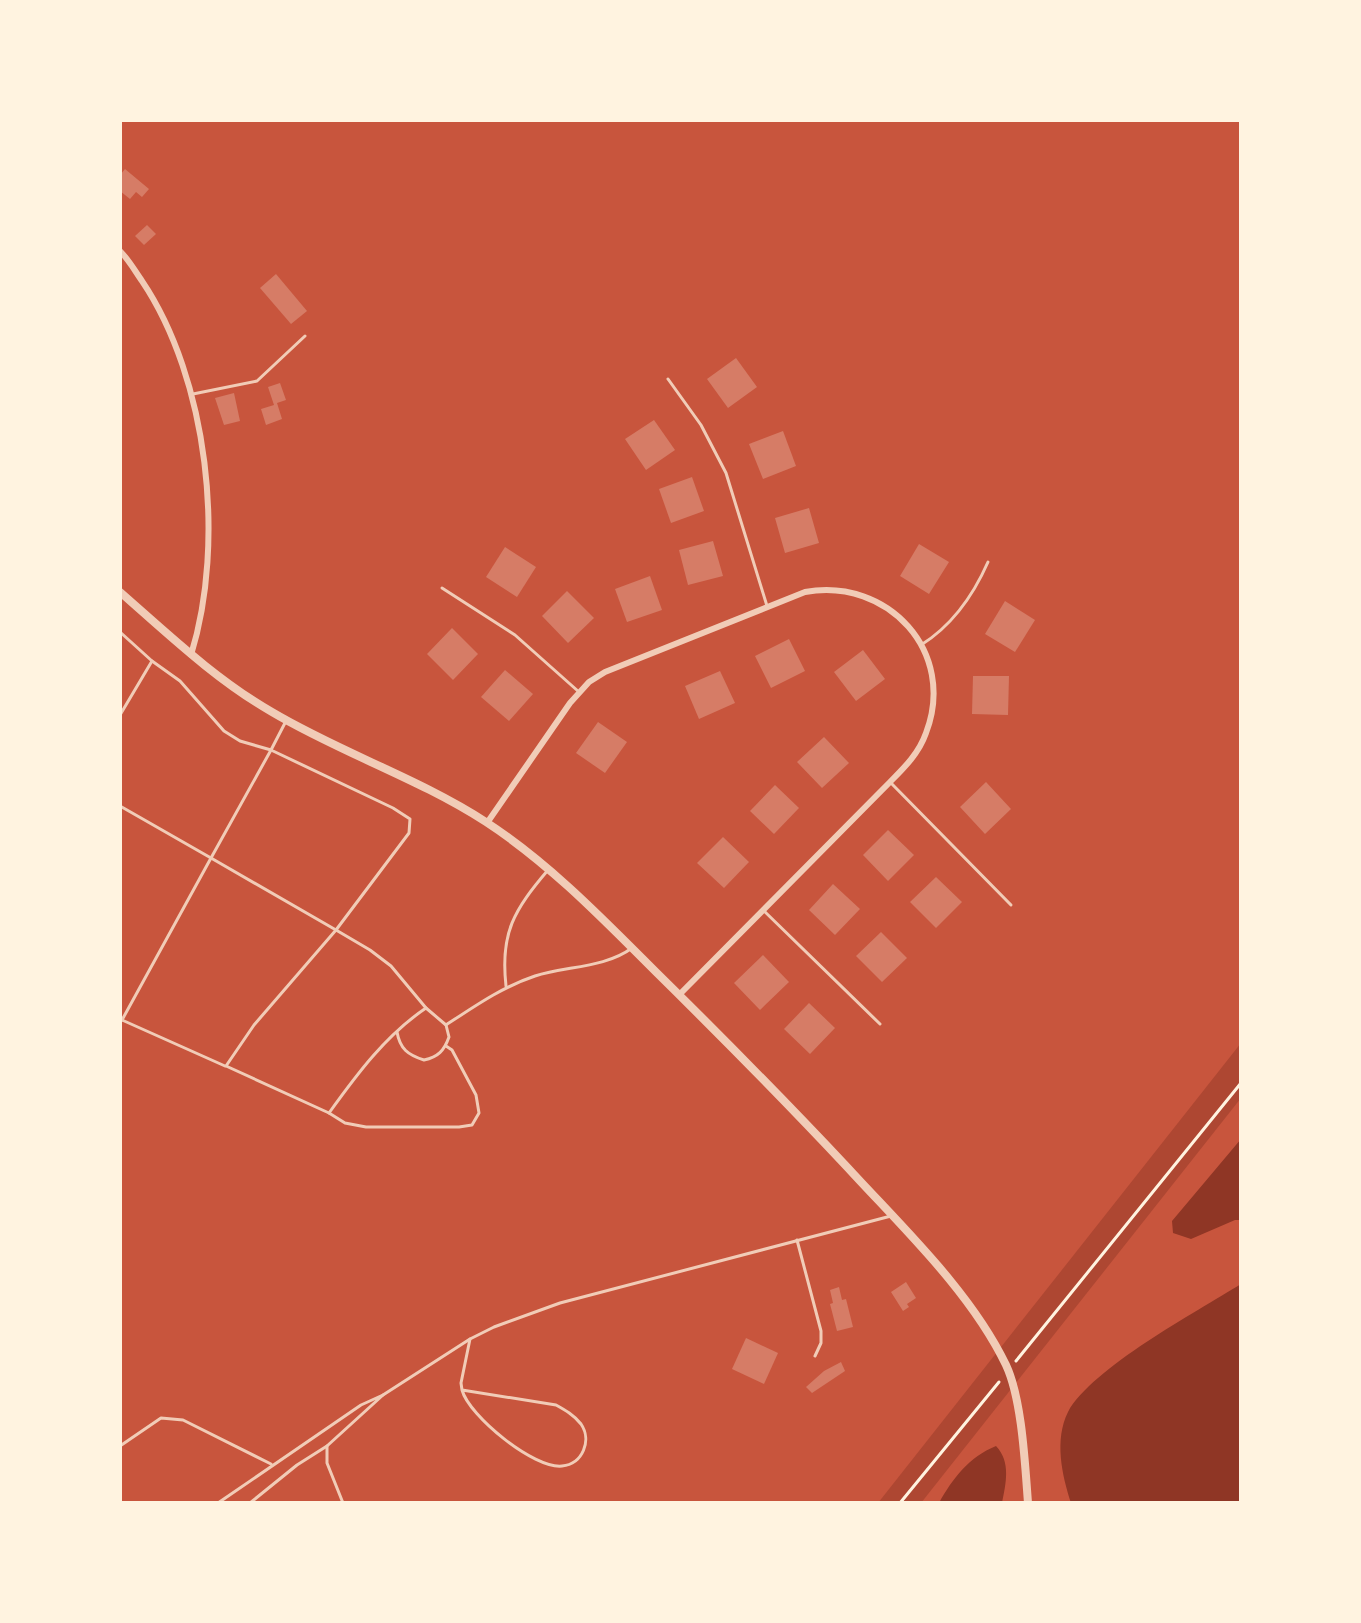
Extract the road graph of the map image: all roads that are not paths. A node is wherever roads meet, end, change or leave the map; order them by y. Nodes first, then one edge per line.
1 (120, 251) edge
2 (305, 336) dead end
3 (668, 379) dead end
4 (189, 394) junction
5 (988, 562) dead end
6 (442, 588) dead end
7 (120, 592) edge
8 (767, 606) junction
9 (120, 632) edge
10 (921, 645) junction
11 (191, 655) junction
12 (152, 661) junction
13 (579, 692) junction
14 (120, 715) edge
15 (286, 720) junction
16 (271, 750) junction
17 (890, 782) junction
18 (120, 806) edge
19 (487, 823) junction
20 (211, 858) junction
21 (548, 870) junction
22 (1011, 905) dead end
23 (763, 910) junction
24 (336, 930) junction
25 (632, 948) junction
26 (506, 986) junction
27 (679, 995) junction
28 (426, 1008) junction
29 (121, 1019) edge
30 (880, 1024) dead end
31 (446, 1025) junction
32 (397, 1032) junction
33 (446, 1046) junction
34 (226, 1066) junction
35 (329, 1113) junction
36 (892, 1215) junction
37 (797, 1240) junction
38 (470, 1339) junction
39 (815, 1356) dead end
40 (462, 1390) junction
41 (383, 1395) junction
42 (120, 1446) edge
43 (327, 1446) junction
44 (271, 1464) junction
45 (218, 1503) edge
46 (250, 1503) edge
47 (343, 1503) edge
48 (1028, 1503) edge

1 - 4 street
2 - 4 lane
3 - 8 lane
4 - 11 street
5 - 10 lane
6 - 13 lane
7 - 11 street
8 - 10 street
8 - 13 street
9 - 12 lane
10 - 17 street
11 - 15 street
12 - 14 lane
12 - 16 lane
13 - 19 street
15 - 16 lane
15 - 19 street
16 - 20 lane
16 - 24 lane
17 - 22 lane
17 - 23 street
18 - 20 lane
19 - 21 street
20 - 24 lane
20 - 29 lane
21 - 25 street
21 - 26 lane
23 - 27 street
23 - 30 lane
24 - 28 lane
24 - 34 lane
25 - 26 lane
25 - 27 street
26 - 31 lane
27 - 36 street
28 - 31 lane
28 - 32 lane
29 - 34 lane
31 - 33 lane
32 - 33 lane
32 - 35 lane
33 - 35 lane
34 - 35 lane
36 - 37 lane
36 - 48 street
37 - 38 lane
37 - 39 lane
38 - 40 lane
38 - 41 lane
40 - 40 lane
41 - 43 lane
41 - 44 lane
42 - 44 lane
43 - 46 lane
43 - 47 lane
44 - 45 lane

